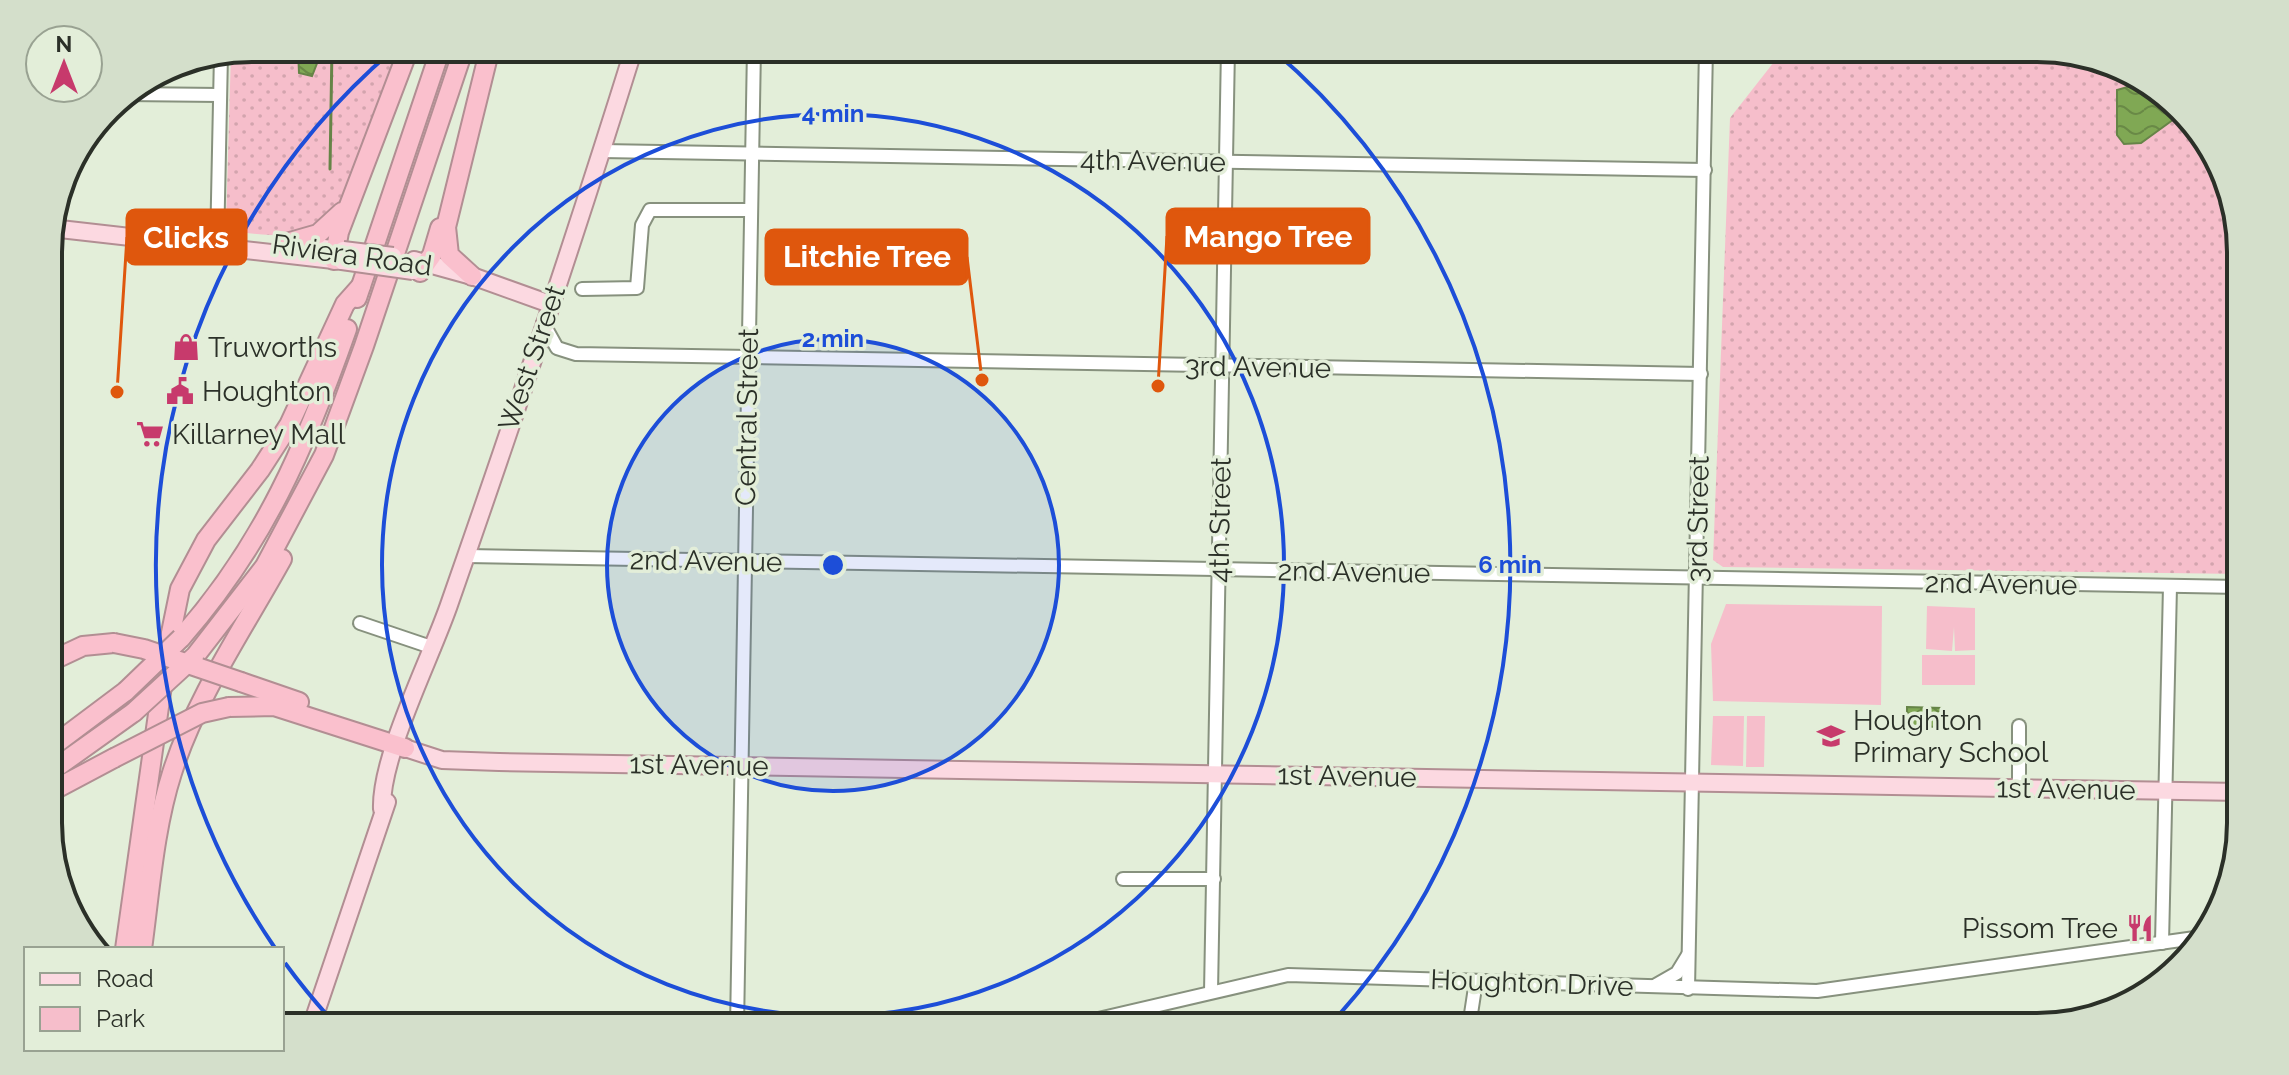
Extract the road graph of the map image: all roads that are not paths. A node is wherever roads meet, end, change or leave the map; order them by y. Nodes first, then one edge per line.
1 (404, 62) edge
2 (436, 62) edge
3 (459, 62) edge
4 (485, 62) edge
5 (486, 62) edge
6 (630, 62) edge
7 (754, 62) edge
8 (1228, 62) edge
9 (1706, 62) edge
10 (221, 65) edge
11 (146, 94) edge
12 (220, 95) junction
13 (602, 151) junction
14 (752, 154) junction
15 (1225, 163) junction
16 (1705, 170) junction
17 (354, 197) junction
18 (749, 210) junction
19 (65, 221) edge
20 (64, 229) edge
21 (217, 242) junction
22 (283, 244) junction
23 (339, 255) junction
24 (418, 266) junction
25 (472, 276) junction
26 (361, 286) junction
27 (582, 289) dead end
28 (546, 313) junction
29 (748, 358) junction
30 (1223, 366) junction
31 (1701, 374) junction
32 (297, 511) junction
33 (467, 556) junction
34 (744, 562) junction
35 (1219, 569) junction
36 (1697, 578) junction
37 (2170, 586) junction
38 (2227, 587) edge
39 (360, 623) dead end
40 (434, 648) junction
41 (62, 656) edge
42 (2019, 726) dead end
43 (62, 739) edge
44 (402, 742) junction
45 (62, 763) edge
46 (741, 766) junction
47 (1216, 774) junction
48 (1694, 782) junction
49 (62, 786) edge
50 (2019, 787) junction
51 (2166, 790) junction
52 (2227, 792) edge
53 (1123, 879) dead end
54 (1214, 879) junction
55 (2188, 939) edge
56 (2162, 943) junction
57 (125, 947) edge
58 (142, 947) edge
59 (1690, 949) junction
60 (1476, 981) junction
61 (1651, 987) junction
62 (1688, 989) junction
63 (1211, 992) junction
64 (316, 1013) edge
65 (737, 1013) edge
66 (1123, 1013) edge
67 (1471, 1013) edge

1 - 17 highway
2 - 26 highway
3 - 32 highway
4 - 24 highway
5 - 25 highway
6 - 13 main road, West Street
7 - 14 street, Central Street
8 - 15 street, 4th Street
9 - 16 street, 3rd Street
10 - 12 street
11 - 12 street
12 - 21 street
13 - 14 street, 4th Avenue
13 - 28 main road, West Street
14 - 15 street, 4th Avenue
14 - 18 street, Central Street
15 - 16 street, 4th Avenue
15 - 30 street, 4th Street
16 - 31 street, 3rd Street
17 - 22 highway
17 - 23 highway
18 - 27 street
18 - 29 street, Central Street
19 - 21 main road, Riviera Road
20 - 21 main road, Riviera Road
21 - 22 main road, Riviera Road
21 - 23 main road, Riviera Road
22 - 23 main road, Riviera Road
23 - 24 main road, Riviera Road, bridge
24 - 25 main road, Riviera Road
24 - 28 main road, Riviera Road
25 - 28 main road, Riviera Road
26 - 43 highway, bridge
26 - 57 highway
28 - 29 street, 3rd Avenue
28 - 33 main road, West Street
29 - 30 street, 3rd Avenue
29 - 34 street, Central Street
30 - 31 street, 3rd Avenue
30 - 35 street, 4th Street
31 - 36 street, 3rd Street
32 - 45 highway, bridge
32 - 58 highway
33 - 34 street, 2nd Avenue
33 - 40 main road, West Street
34 - 35 street, 2nd Avenue
34 - 46 street, Central Street
35 - 36 street, 2nd Avenue
35 - 47 street, 4th Street
36 - 37 street, 2nd Avenue
36 - 48 street, 3rd Street
37 - 38 street, 2nd Avenue
37 - 51 street
39 - 40 street
40 - 44 main road, West Street
41 - 44 highway, bridge
42 - 50 street
44 - 46 main road, 1st Avenue
44 - 49 highway, bridge
44 - 64 main road, West Street
46 - 47 main road, 1st Avenue
46 - 65 street, Central Street
47 - 48 main road, 1st Avenue
47 - 54 street, 4th Street
48 - 50 main road, 1st Avenue
48 - 59 street, 3rd Street
50 - 51 main road, 1st Avenue
51 - 52 main road, 1st Avenue
51 - 56 street
53 - 54 street
54 - 63 street, 4th Street
55 - 56 street, Houghton Drive
56 - 62 street, Houghton Drive
59 - 61 street
59 - 62 street, 3rd Street
60 - 61 street, Houghton Drive
60 - 63 street, Houghton Drive
60 - 67 street
61 - 62 street, Houghton Drive
63 - 66 street, Houghton Drive

